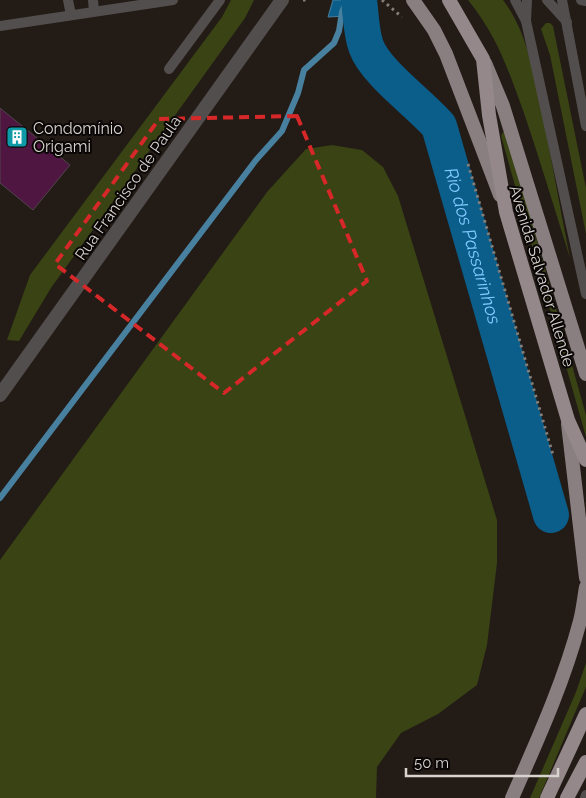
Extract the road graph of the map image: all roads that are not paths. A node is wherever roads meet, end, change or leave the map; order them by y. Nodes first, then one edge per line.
1 (68, 0) edge
2 (92, 0) edge
3 (173, 0) edge
4 (220, 0) edge
5 (282, 0) edge
6 (413, 0) edge
7 (448, 0) edge
8 (515, 0) edge
9 (527, 0) edge
10 (547, 0) edge
11 (562, 0) edge
12 (581, 0) edge
13 (586, 1) edge
14 (94, 12) junction
15 (71, 15) junction
16 (526, 22) junction
17 (567, 22) junction
18 (0, 26) edge
19 (483, 59) junction
20 (169, 69) dead end
21 (586, 126) edge
22 (506, 212) junction
23 (586, 294) edge
24 (586, 374) edge
25 (0, 395) edge
26 (568, 420) junction
27 (586, 460) edge
28 (586, 578) edge
29 (586, 587) edge
30 (586, 714) edge
31 (586, 762) edge
32 (512, 798) edge
33 (547, 798) edge
34 (567, 798) edge

1 - 15 lane
2 - 14 lane
3 - 14 lane
4 - 20 lane
5 - 25 street, Rua Francisco de Paula
6 - 22 main road, Avenida Salvador Allende
7 - 19 highway
8 - 16 lane
9 - 16 lane
10 - 17 lane
11 - 17 lane
12 - 13 lane
14 - 15 lane
15 - 18 lane
16 - 23 lane
17 - 21 lane
19 - 22 highway
19 - 24 main road
22 - 26 highway, Avenida Salvador Allende
26 - 27 highway
26 - 28 main road, Avenida Salvador Allende
29 - 32 main road
30 - 33 highway
31 - 34 highway

